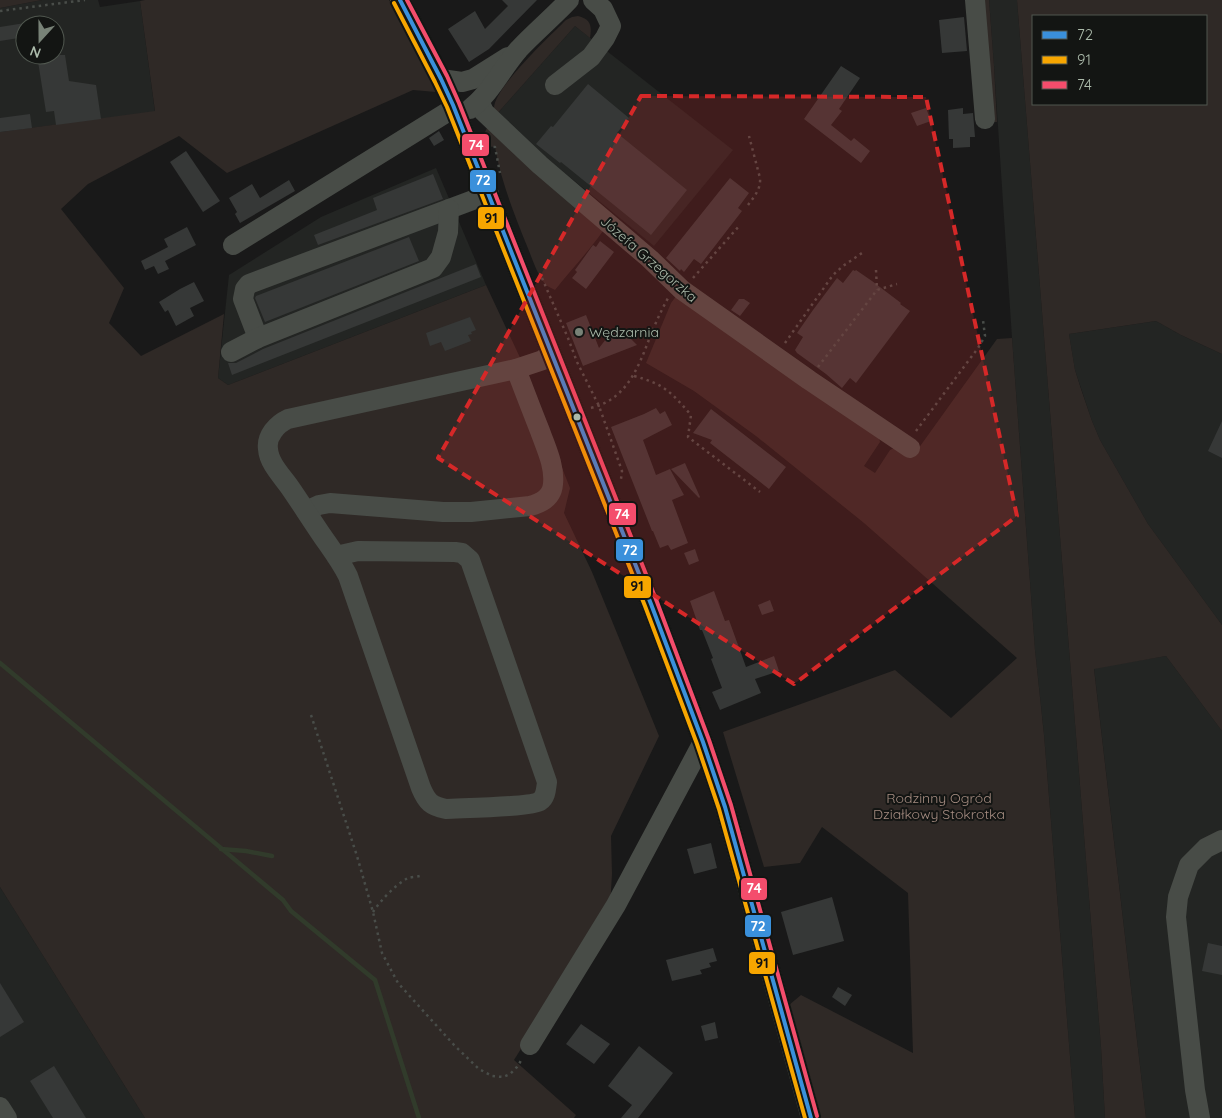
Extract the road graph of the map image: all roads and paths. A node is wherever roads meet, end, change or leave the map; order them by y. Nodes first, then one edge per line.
1 (85, 0) edge
2 (400, 0) edge
3 (569, 0) edge
4 (593, 0) edge
5 (974, 0) edge
6 (0, 12) edge
7 (518, 50) junction
8 (441, 79) junction
9 (474, 79) junction
10 (555, 85) dead end
11 (479, 101) junction
12 (455, 109) junction
13 (985, 119) dead end
14 (749, 136) dead end
15 (483, 146) dead end
16 (502, 176) dead end
17 (489, 194) junction
18 (748, 205) dead end
19 (449, 209) junction
20 (740, 225) dead end
21 (233, 245) dead end
22 (862, 252) dead end
23 (876, 270) dead end
24 (538, 272) dead end
25 (897, 284) dead end
26 (678, 287) junction
27 (877, 290) junction
28 (983, 320) dead end
29 (258, 338) junction
30 (230, 352) dead end
31 (551, 352) junction
32 (776, 357) junction
33 (516, 370) junction
34 (634, 376) junction
35 (808, 380) junction
36 (599, 406) junction
37 (575, 411) junction
38 (908, 446) joint
39 (620, 480) dead end
40 (760, 492) dead end
41 (306, 511) junction
42 (336, 556) junction
43 (312, 715) dead end
44 (703, 742) junction
45 (1222, 840) edge
46 (420, 876) dead end
47 (373, 912) junction
48 (530, 1044) joint
49 (0, 1107) edge
50 (7, 1118) edge
51 (811, 1118) edge
52 (1200, 1118) edge

1 - 6 path
2 - 8 street
3 - 7 street
4 - 10 street
5 - 13 street
7 - 9 street
7 - 11 street
8 - 9 street
8 - 12 street
9 - 12 street
11 - 12 street
11 - 26 street, Józefa Grzegorzka
12 - 17 street
12 - 21 street
14 - 18 path
15 - 16 path
17 - 19 street
17 - 31 street
19 - 29 street
19 - 29 street
20 - 26 path
22 - 32 path
23 - 27 path
24 - 36 path
25 - 27 path
26 - 32 street, Józefa Grzegorzka
26 - 34 path
27 - 35 path
28 - 38 path
29 - 30 street
31 - 33 street
31 - 37 street
32 - 35 street, Józefa Grzegorzka
33 - 41 street
33 - 41 street
34 - 36 path
34 - 40 path
35 - 38 street, Józefa Grzegorzka
36 - 37 path
36 - 39 path
37 - 44 street
41 - 42 street
42 - 42 street
43 - 47 path
44 - 48 street
44 - 51 street
45 - 52 street
46 - 47 path
47 - 48 path
49 - 50 street

